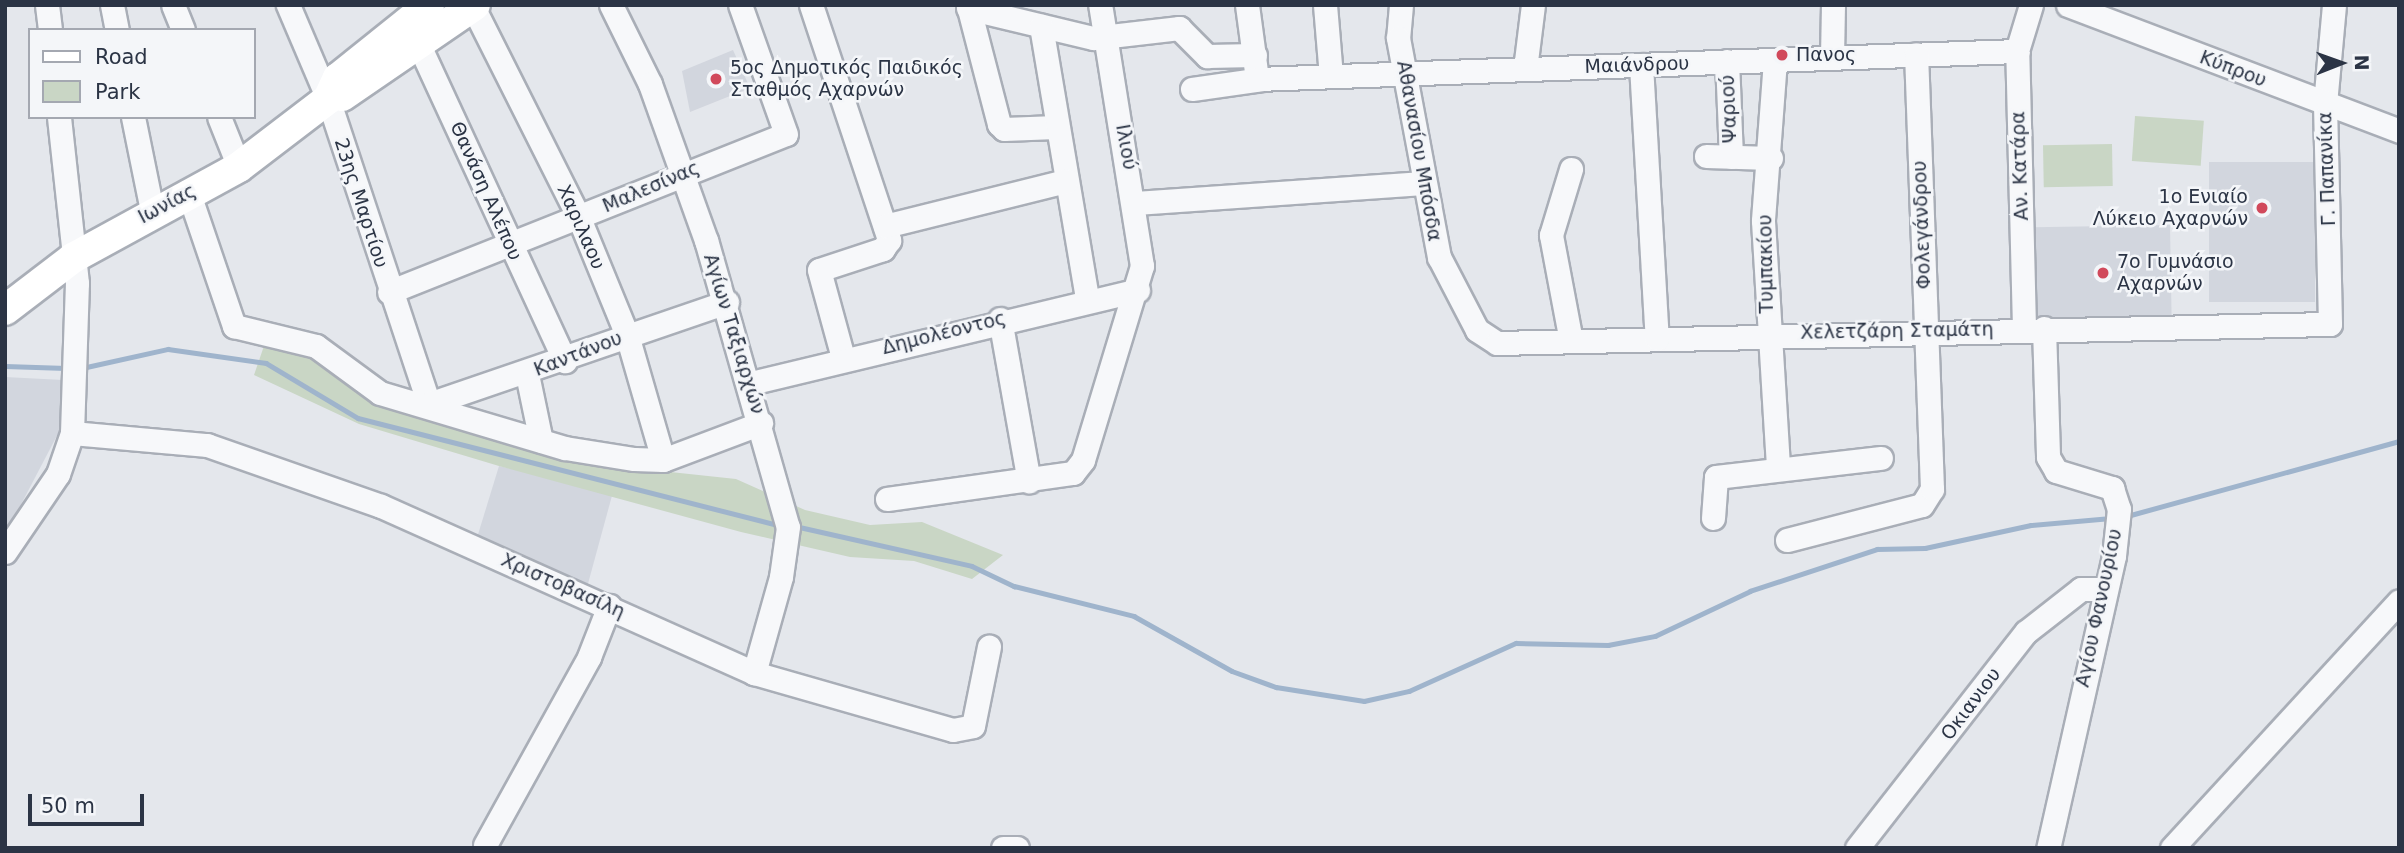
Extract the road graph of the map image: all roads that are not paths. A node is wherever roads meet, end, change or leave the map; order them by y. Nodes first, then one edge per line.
1 (47, 5) edge
2 (112, 5) edge
3 (173, 5) edge
4 (288, 5) edge
5 (611, 5) edge
6 (740, 5) edge
7 (811, 5) edge
8 (1100, 5) edge
9 (1247, 5) edge
10 (1325, 5) edge
11 (1401, 5) edge
12 (1533, 5) edge
13 (1833, 5) edge
14 (2031, 5) edge
15 (2068, 5) edge
16 (2334, 5) edge
17 (473, 6) edge
18 (968, 6) edge
19 (419, 23) edge
20 (1041, 26) junction
21 (50, 28) edge
22 (117, 28) edge
23 (182, 28) edge
24 (1105, 36) junction
25 (2017, 51) junction
26 (1916, 54) junction
27 (1255, 55) junction
28 (1832, 57) junction
29 (1775, 60) junction
30 (1727, 61) junction
31 (1641, 65) junction
32 (1525, 69) junction
33 (1405, 74) junction
34 (1331, 76) junction
35 (1260, 79) junction
36 (1192, 89) dead end
37 (328, 99) junction
38 (2325, 104) junction
39 (59, 119) edge
40 (133, 119) edge
41 (220, 119) edge
42 (1056, 127) junction
43 (2399, 131) edge
44 (1706, 156) dead end
45 (1731, 157) junction
46 (1771, 158) junction
47 (239, 167) junction
48 (1572, 169) dead end
49 (680, 173) junction
50 (1066, 181) junction
51 (1422, 183) junction
52 (188, 191) junction
53 (1136, 203) junction
54 (152, 210) junction
55 (579, 218) junction
56 (886, 226) junction
57 (509, 247) junction
58 (73, 258) junction
59 (1138, 290) junction
60 (389, 292) junction
61 (1087, 298) junction
62 (727, 302) junction
63 (5, 310) edge
64 (1000, 319) junction
65 (2321, 327) joint
66 (2034, 328) junction
67 (1925, 329) junction
68 (1477, 330) joint
69 (1768, 333) junction
70 (627, 335) junction
71 (1657, 339) junction
72 (1571, 341) junction
73 (843, 358) junction
74 (565, 361) junction
75 (527, 374) junction
76 (751, 383) junction
77 (429, 404) junction
78 (761, 423) junction
79 (72, 433) junction
80 (541, 441) junction
81 (1881, 458) dead end
82 (663, 460) junction
83 (1778, 469) junction
84 (1029, 481) junction
85 (887, 499) dead end
86 (1713, 518) dead end
87 (1787, 540) dead end
88 (5, 552) edge
89 (2105, 589) junction
90 (2399, 601) edge
91 (609, 606) junction
92 (989, 648) dead end
93 (754, 673) junction
94 (485, 845) dead end
95 (1003, 848) edge
96 (1017, 848) edge
97 (1857, 848) edge
98 (2048, 848) edge
99 (2172, 848) edge

1 - 21 street
2 - 22 street
3 - 23 street
4 - 37 street, 23ης Μαρτίου
5 - 49 street, Αγίων Ταξιαρχών
6 - 49 street, Μαλεσίνας
7 - 56 street
8 - 24 street, Ιλιού
9 - 27 street
10 - 34 street
11 - 33 street, Αθανασίου Μπόσδα
12 - 32 street
13 - 28 street
14 - 25 street, Αν. Κατάρα
15 - 38 street, Κύπρου
16 - 38 street, Γ. Παπανίκα
17 - 19 main road, Ιωνίας
17 - 55 street, Χαριλαου
18 - 20 street
18 - 42 street
19 - 37 main road, Ιωνίας
19 - 57 street, Θανάση Αλέπου
20 - 24 street
20 - 42 street
24 - 27 street
24 - 53 street, Ιλιού
25 - 26 street, Μαιάνδρου
25 - 66 street, Αν. Κατάρα
26 - 28 street, Μαιάνδρου
26 - 67 street, Φολεγάνδρου
27 - 35 street
28 - 29 street, Μαιάνδρου
29 - 30 street, Μαιάνδρου
29 - 46 street, Τυμπακίου
30 - 31 street, Μαιάνδρου
30 - 45 street, Ψαριού
31 - 32 street, Μαιάνδρου
31 - 71 street
32 - 33 street, Μαιάνδρου
33 - 34 street, Μαιάνδρου
33 - 51 street, Αθανασίου Μπόσδα
34 - 35 street, Μαιάνδρου
35 - 36 street, Μαιάνδρου
37 - 47 main road, Ιωνίας
37 - 60 street, 23ης Μαρτίου
38 - 43 street, Κύπρου
38 - 65 street, Γ. Παπανίκα
39 - 58 street
40 - 54 street
41 - 47 street
42 - 50 street
44 - 45 street
45 - 46 street
46 - 69 street, Τυμπακίου
47 - 52 main road, Ιωνίας
48 - 72 street
49 - 55 street, Μαλεσίνας
49 - 62 street, Αγίων Ταξιαρχών
50 - 56 street
50 - 61 street
51 - 53 street
51 - 68 street, Αθανασίου Μπόσδα
52 - 54 main road, Ιωνίας
52 - 77 street
53 - 59 street, Ιλιού
54 - 58 main road, Ιωνίας
55 - 57 street, Μαλεσίνας
55 - 70 street, Χαριλαου
56 - 73 street
57 - 60 street, Μαλεσίνας
57 - 74 street, Θανάση Αλέπου
58 - 63 main road, Ιωνίας
58 - 79 street
59 - 61 street, Δημολέοντος
59 - 84 street, Ιλιού
60 - 77 street, 23ης Μαρτίου
61 - 64 street, Δημολέοντος
62 - 70 street, Καντάνου
62 - 76 street, Αγίων Ταξιαρχών
64 - 73 street, Δημολέοντος
64 - 84 street
65 - 66 street, Χελετζάρη Σταμάτη
66 - 67 street, Χελετζάρη Σταμάτη
66 - 89 street, Αγίου Φανουρίου
67 - 69 street, Χελετζάρη Σταμάτη
67 - 87 street, Φολεγάνδρου
68 - 72 street, Χελετζάρη Σταμάτη
69 - 71 street, Χελετζάρη Σταμάτη
69 - 83 street, Τυμπακίου
70 - 74 street, Καντάνου
70 - 82 street, Χαριλαου
71 - 72 street, Χελετζάρη Σταμάτη
73 - 76 street, Δημολέοντος
74 - 75 street, Καντάνου
75 - 77 street, Καντάνου
75 - 80 street
76 - 78 street, Αγίων Ταξιαρχών
77 - 80 street
78 - 82 street
78 - 93 street, Αγίων Ταξιαρχών
79 - 88 street
79 - 91 street, Χριστοβασίλη
80 - 82 street
81 - 83 street
83 - 86 street
84 - 85 street
89 - 97 street, Οκιανιου
89 - 98 street, Αγίου Φανουρίου
90 - 99 street
91 - 93 street, Χριστοβασίλη
91 - 94 street
92 - 93 street, Χριστοβασίλη
95 - 96 street

